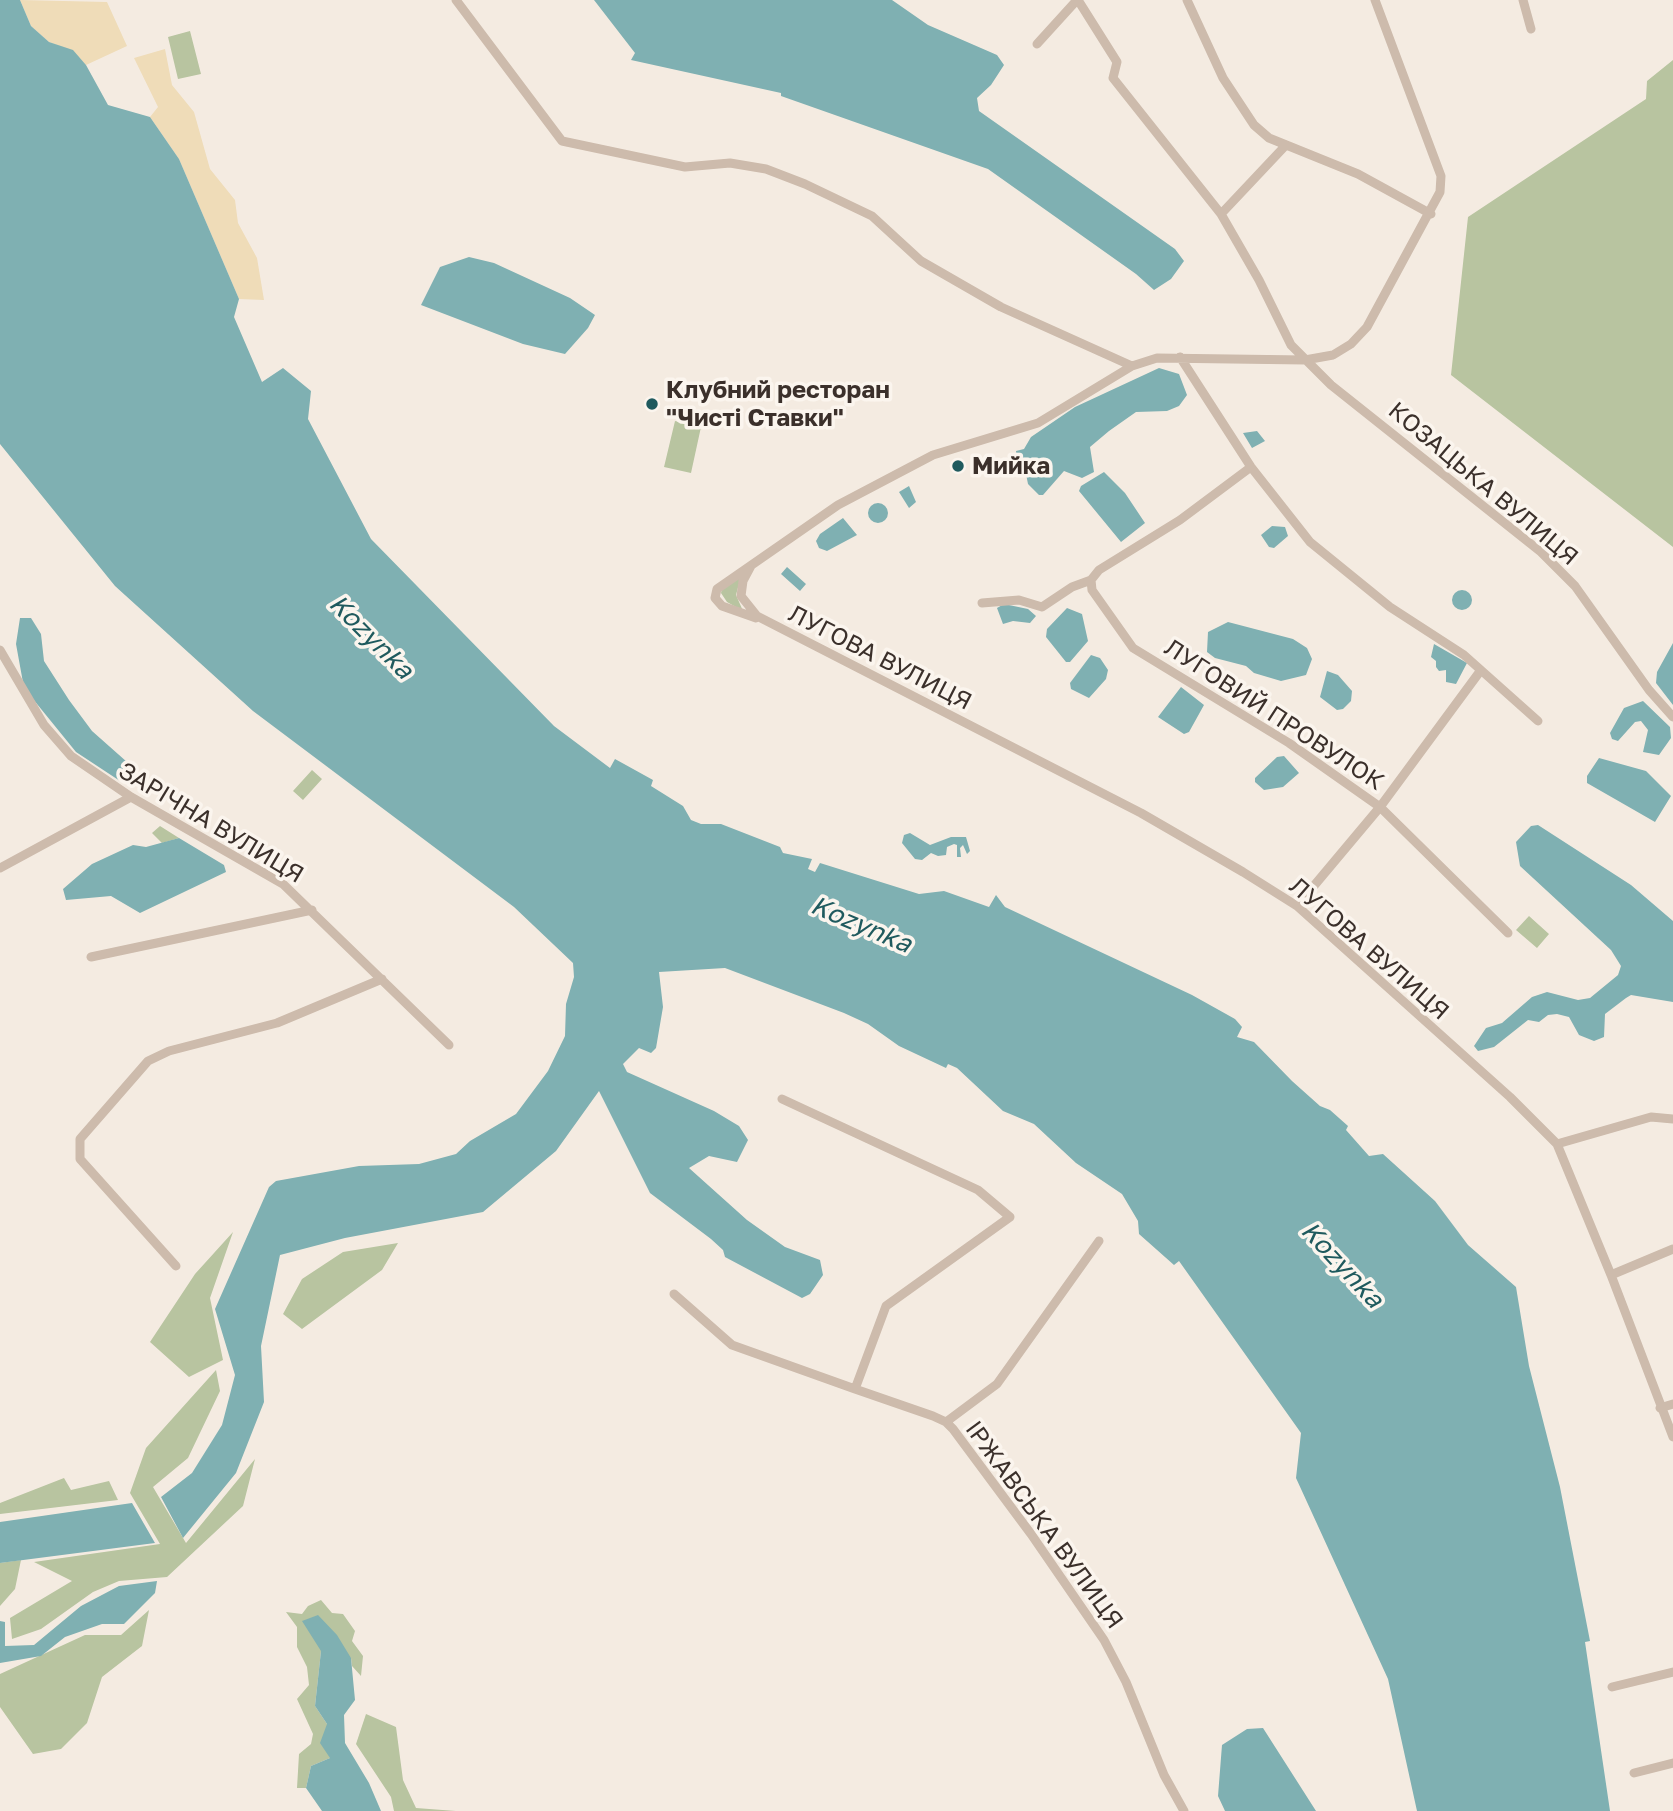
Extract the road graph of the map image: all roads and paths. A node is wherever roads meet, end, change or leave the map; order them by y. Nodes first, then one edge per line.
1 (456, 0) edge
2 (1077, 0) edge
3 (1187, 0) edge
4 (1523, 0) edge
5 (1378, 1) edge
6 (1531, 29) dead end
7 (1037, 44) dead end
8 (1286, 145) junction
9 (1221, 214) junction
10 (1431, 214) junction
11 (1180, 357) junction
12 (1305, 360) junction
13 (1132, 366) junction
14 (1251, 467) junction
15 (751, 566) junction
16 (1091, 580) junction
17 (982, 603) dead end
18 (764, 621) junction
19 (0, 650) edge
20 (1481, 670) junction
21 (1673, 717) edge
22 (1538, 721) dead end
23 (131, 797) junction
24 (1380, 807) junction
25 (0, 868) edge
26 (1297, 906) junction
27 (312, 909) junction
28 (1508, 933) dead end
29 (91, 957) dead end
30 (382, 979) junction
31 (449, 1045) dead end
32 (782, 1099) dead end
33 (1673, 1119) edge
34 (1556, 1144) junction
35 (1099, 1241) dead end
36 (1673, 1249) edge
37 (176, 1266) dead end
38 (1611, 1275) junction
39 (674, 1294) dead end
40 (855, 1389) junction
41 (1673, 1404) edge
42 (1660, 1408) junction
43 (946, 1422) junction
44 (1673, 1437) edge
45 (1673, 1672) edge
46 (1612, 1687) dead end
47 (1673, 1763) edge
48 (1634, 1773) dead end
49 (1184, 1811) edge

1 - 13 street
2 - 7 street
2 - 9 street, КОЗАЦЬКА ВУЛИЦЯ
3 - 8 street
4 - 6 street
5 - 10 street
8 - 9 street
8 - 10 street
9 - 12 street, КОЗАЦЬКА ВУЛИЦЯ
10 - 12 street
11 - 12 street
11 - 13 street
11 - 14 street
12 - 21 street, КОЗАЦЬКА ВУЛИЦЯ
13 - 15 street
14 - 16 street
14 - 20 street
15 - 18 street, ЛУГОВА ВУЛИЦЯ
15 - 18 street
16 - 17 street
16 - 24 street, ЛУГОВИЙ ПРОВУЛОК
18 - 26 street, ЛУГОВА ВУЛИЦЯ
19 - 23 street, ЗАРІЧНА ВУЛИЦЯ
20 - 22 street
20 - 24 street
23 - 25 street
23 - 27 street, ЗАРІЧНА ВУЛИЦЯ
24 - 26 street
24 - 28 street, ЛУГОВИЙ ПРОВУЛОК
26 - 34 street, ЛУГОВА ВУЛИЦЯ
27 - 29 street
27 - 30 street, ЗАРІЧНА ВУЛИЦЯ
30 - 31 street, ЗАРІЧНА ВУЛИЦЯ
30 - 37 street
32 - 40 street
33 - 34 street
34 - 38 street, ЛУГОВА ВУЛИЦЯ
35 - 43 street
36 - 38 street
38 - 42 street, ЛУГОВА ВУЛИЦЯ
39 - 40 street, ІРЖАВСЬКА ВУЛИЦЯ
40 - 43 street, ІРЖАВСЬКА ВУЛИЦЯ
41 - 42 street
42 - 44 street, ЛУГОВА ВУЛИЦЯ
43 - 49 street, ІРЖАВСЬКА ВУЛИЦЯ
45 - 46 street
47 - 48 street

